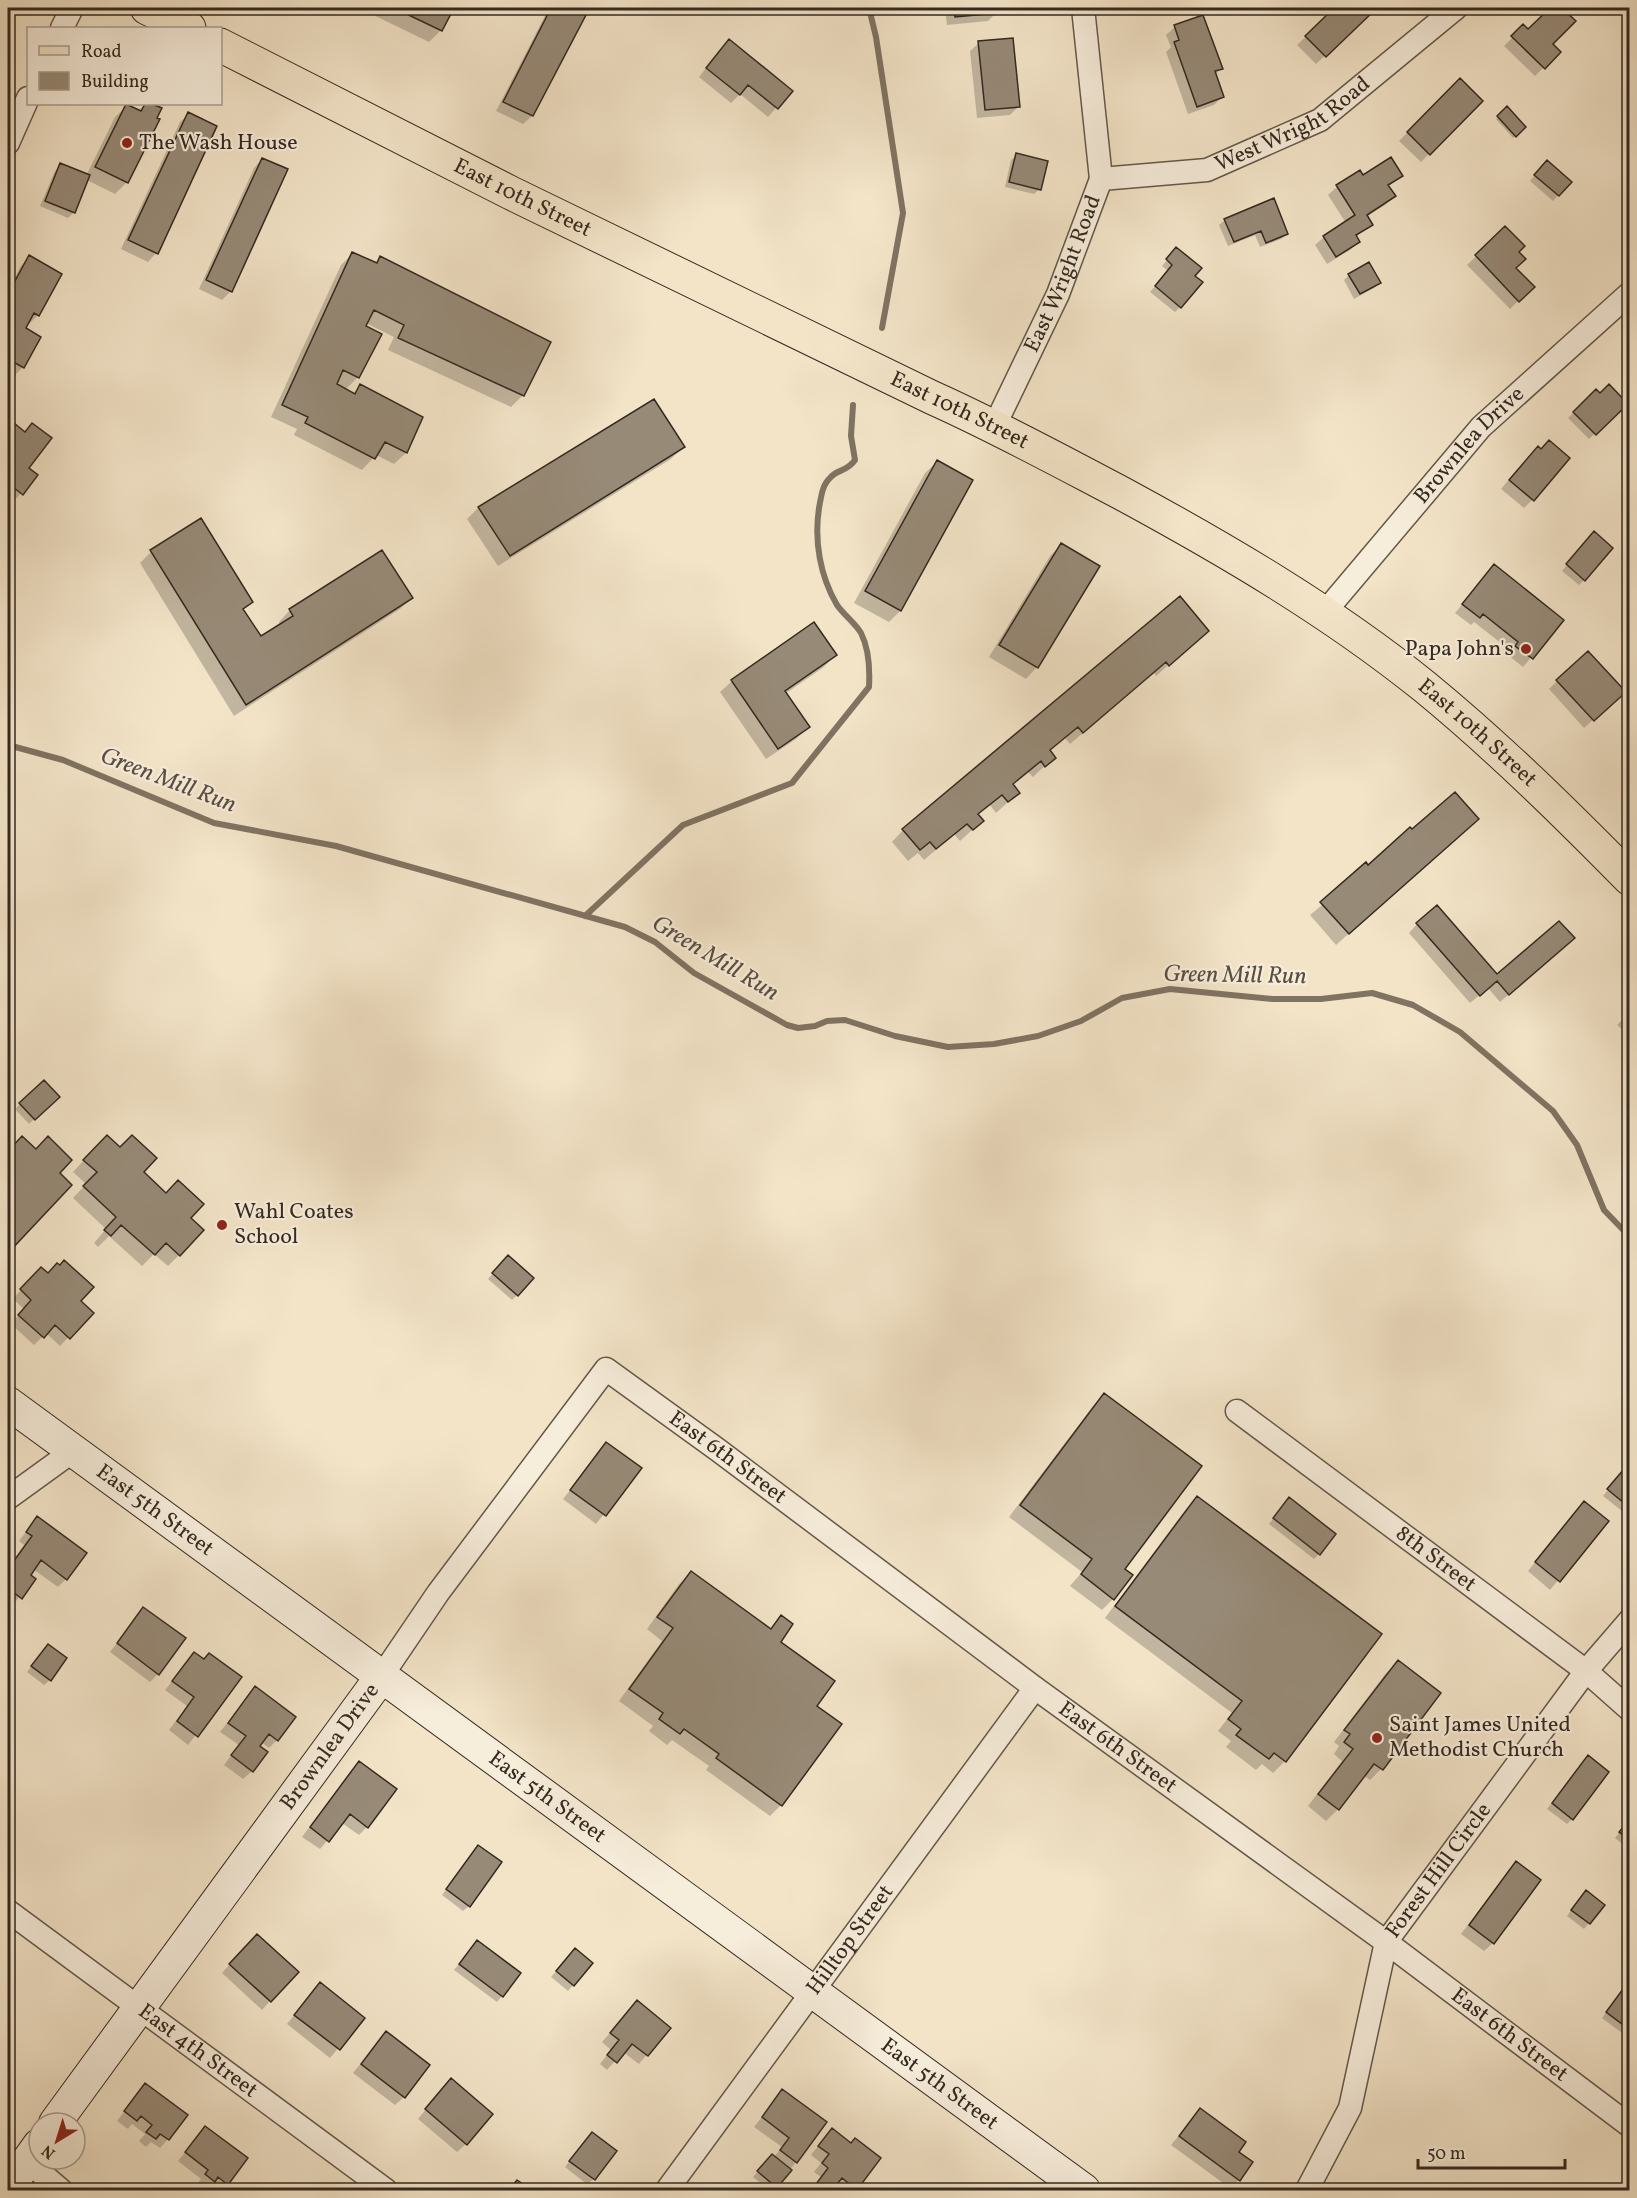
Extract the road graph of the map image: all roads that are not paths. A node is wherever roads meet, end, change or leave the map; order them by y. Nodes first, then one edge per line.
1 (72, 8) edge
2 (147, 8) edge
3 (1083, 8) edge
4 (1453, 8) edge
5 (62, 27) edge
6 (187, 27) edge
7 (222, 46) edge
8 (27, 100) edge
9 (8, 143) edge
10 (1101, 179) junction
11 (1629, 293) edge
12 (995, 425) junction
13 (1324, 614) junction
14 (1629, 879) edge
15 (606, 1369) joint
16 (8, 1403) edge
17 (1237, 1412) dead end
18 (73, 1451) junction
19 (8, 1498) edge
20 (1629, 1620) edge
21 (1586, 1671) junction
22 (381, 1677) junction
23 (1035, 1688) junction
24 (1629, 1710) edge
25 (8, 1911) edge
26 (1386, 1942) junction
27 (813, 1991) junction
28 (138, 2008) junction
29 (64, 2111) edge
30 (1629, 2126) edge
31 (27, 2161) edge
32 (47, 2171) edge
33 (8, 2188) edge
34 (61, 2190) edge
35 (386, 2190) edge
36 (667, 2190) edge
37 (1084, 2190) edge
38 (1307, 2190) edge

1 - 5 street
2 - 6 main road
3 - 10 street, East Wright Road
4 - 10 street, West Wright Road
7 - 12 main road, East 10th Street
8 - 9 street
10 - 12 street, East Wright Road
11 - 13 street, Brownlea Drive
12 - 13 main road, East 10th Street
13 - 14 main road, East 10th Street
15 - 22 street, Brownlea Drive
15 - 23 street, East 6th Street
16 - 18 main road, East 5th Street
17 - 21 street, 8th Street
18 - 19 street
18 - 22 main road, East 5th Street
20 - 21 street, Forest Hill Circle
21 - 24 street, 8th Street
21 - 26 street, Forest Hill Circle
22 - 27 main road, East 5th Street
22 - 28 main road, Brownlea Drive
23 - 26 street, East 6th Street
23 - 27 street, Hilltop Street
25 - 28 street, East 4th Street
26 - 30 street, East 6th Street
26 - 38 street, Forest Hill Circle
27 - 36 street, Hilltop Street
27 - 37 main road, East 5th Street
28 - 29 main road, Brownlea Drive
28 - 35 street, East 4th Street
31 - 33 main road
32 - 34 street

